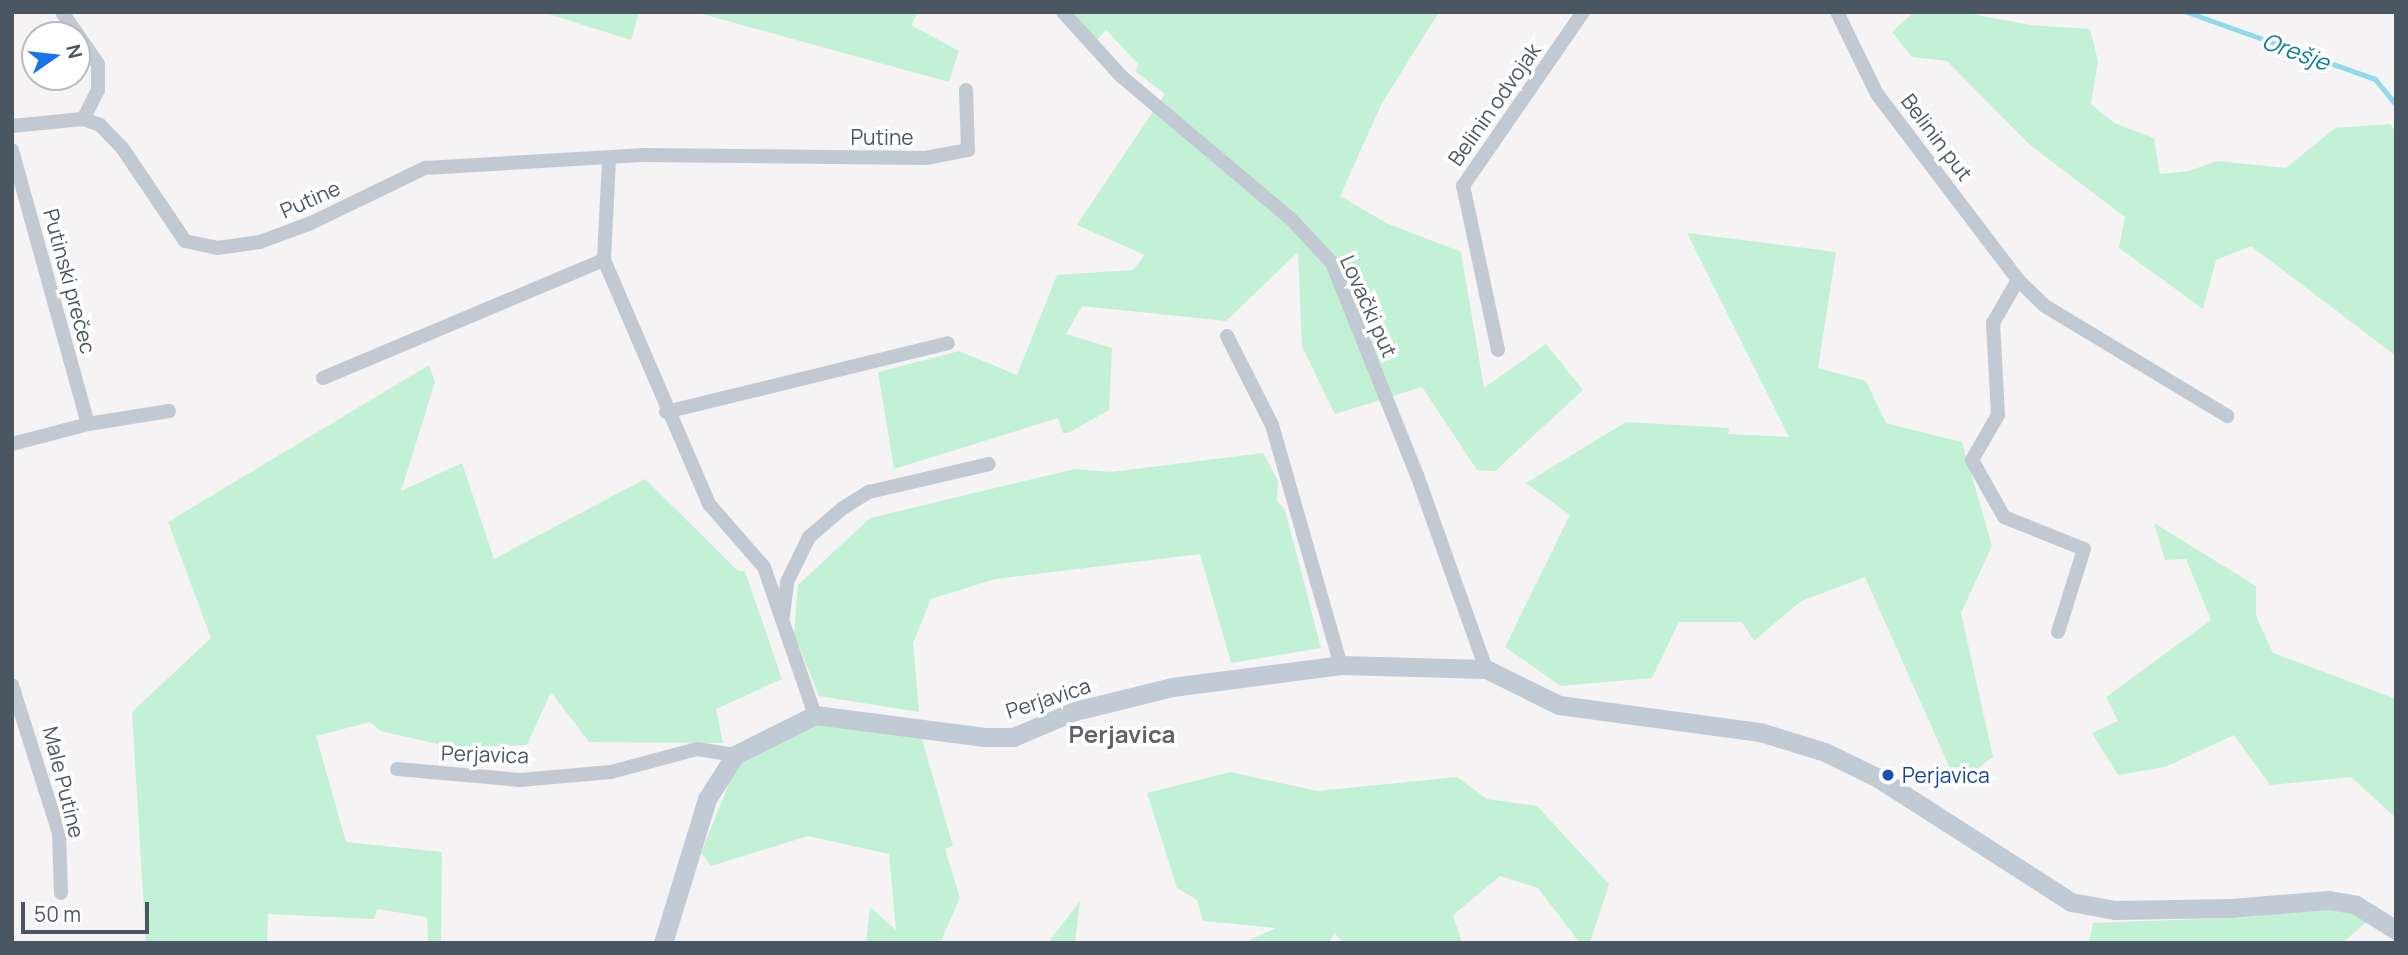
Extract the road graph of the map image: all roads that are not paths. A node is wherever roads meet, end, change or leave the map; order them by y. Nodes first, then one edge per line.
1 (62, 12) edge
2 (1063, 12) edge
3 (1583, 12) edge
4 (1837, 12) edge
5 (966, 90) dead end
6 (83, 119) junction
7 (12, 126) edge
8 (12, 150) edge
9 (609, 160) junction
10 (604, 260) junction
11 (2018, 280) junction
12 (1227, 336) dead end
13 (948, 343) dead end
14 (1498, 350) dead end
15 (323, 378) dead end
16 (169, 411) dead end
17 (666, 412) junction
18 (2227, 416) dead end
19 (88, 424) junction
20 (12, 444) edge
21 (989, 464) dead end
22 (783, 621) junction
23 (2058, 632) dead end
24 (1341, 665) junction
25 (1486, 668) junction
26 (12, 685) edge
27 (815, 715) junction
28 (735, 755) junction
29 (397, 769) dead end
30 (61, 893) dead end
31 (2396, 930) edge
32 (663, 943) edge

1 - 6 street
2 - 25 street, Lovački put
3 - 14 street, Belinin odvojak
4 - 11 street, Belinin put
5 - 9 street, Putine
6 - 7 street
6 - 9 street, Putine
8 - 19 street, Putinski prečec
9 - 10 street
10 - 15 street
10 - 17 street
11 - 18 street, Belinin put
11 - 23 street
12 - 24 street
13 - 17 street
16 - 19 street
17 - 22 street
19 - 20 street
21 - 22 street
22 - 27 street
24 - 25 street, Perjavica
24 - 27 street, Perjavica
25 - 31 street, Perjavica
26 - 30 street, Male Putine
27 - 28 street
28 - 29 street, Perjavica
28 - 32 street

